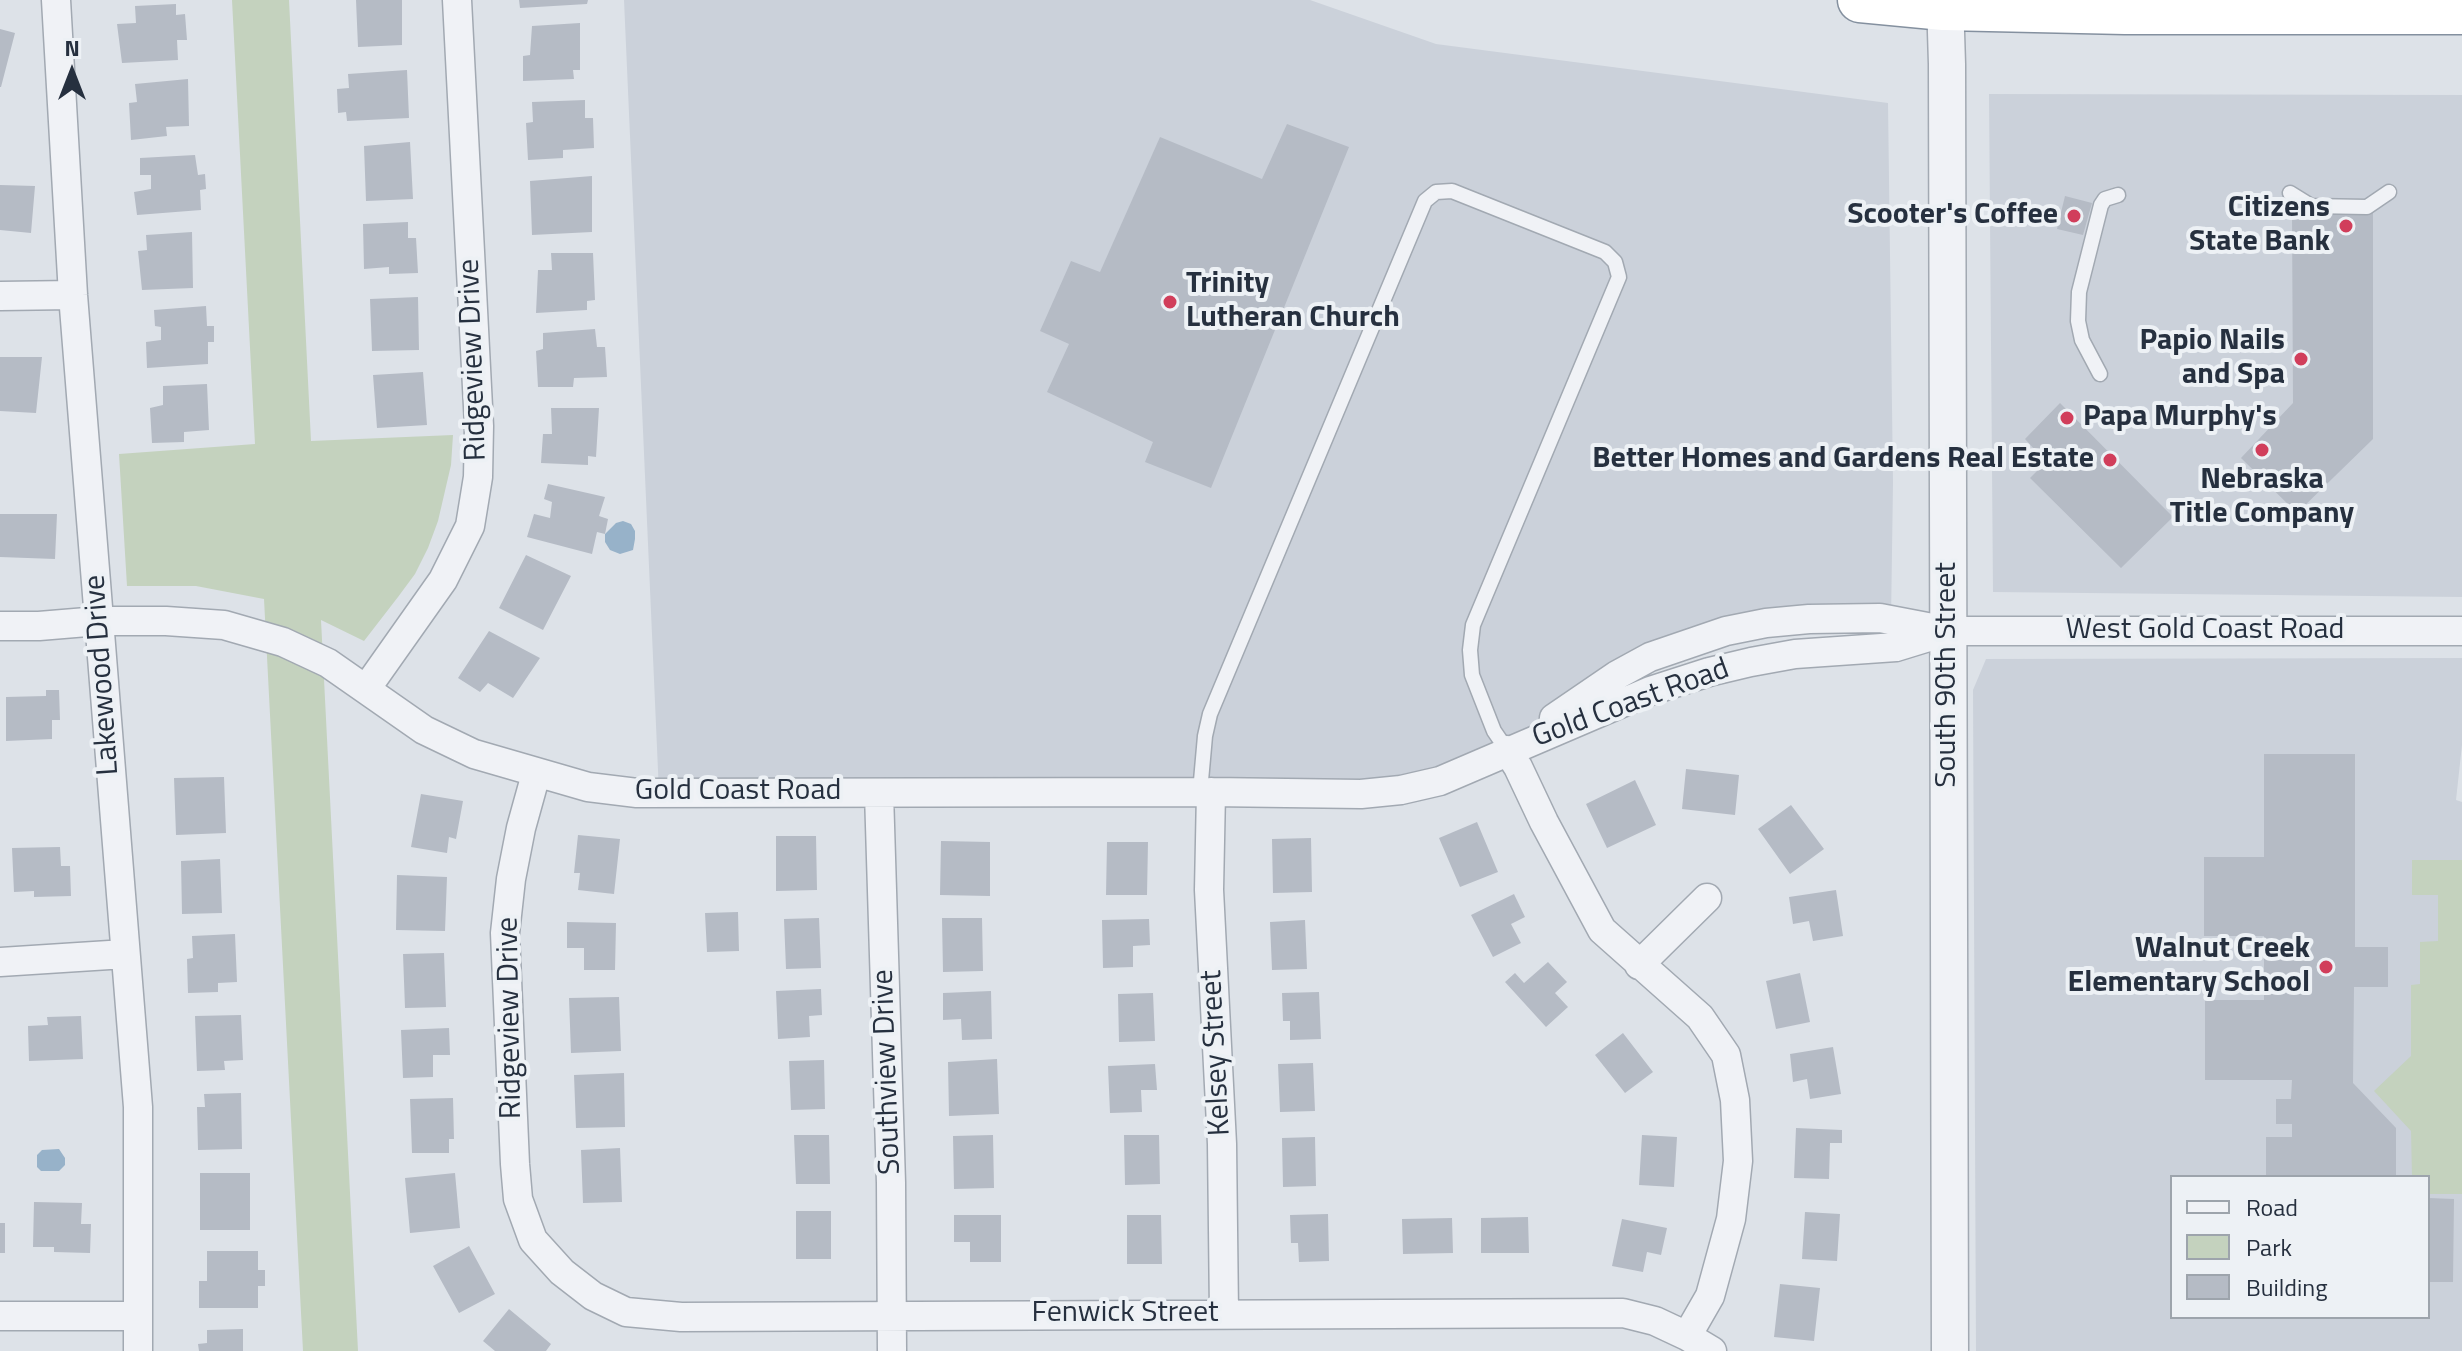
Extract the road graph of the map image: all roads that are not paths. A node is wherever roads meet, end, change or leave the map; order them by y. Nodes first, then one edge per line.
1 (56, 0) edge
2 (457, 0) edge
3 (1860, 0) edge
4 (1945, 4) edge
5 (2462, 12) edge
6 (2389, 192) dead end
7 (2290, 193) dead end
8 (2118, 195) dead end
9 (73, 295) junction
10 (0, 296) edge
11 (2100, 374) dead end
12 (99, 621) junction
13 (0, 626) edge
14 (1948, 631) junction
15 (2462, 631) edge
16 (366, 689) junction
17 (1507, 750) junction
18 (536, 774) junction
19 (1206, 792) junction
20 (879, 793) junction
21 (1707, 898) dead end
22 (125, 954) junction
23 (0, 962) edge
24 (1639, 965) junction
25 (548, 1257) joint
26 (1224, 1313) junction
27 (892, 1315) junction
28 (0, 1316) edge
29 (138, 1316) junction
30 (1687, 1336) junction
31 (138, 1351) edge
32 (892, 1351) edge
33 (1712, 1351) edge
34 (1950, 1351) edge

1 - 9 street, Lakewood Drive
2 - 16 street, Ridgeview Drive
3 - 4 highway
4 - 5 highway
4 - 14 street, South 90th Street
6 - 7 lane
8 - 11 lane
9 - 10 street
9 - 12 street, Lakewood Drive
12 - 13 street, Gold Coast Road
12 - 16 street, Gold Coast Road
12 - 22 street, Lakewood Drive
14 - 15 street, West Gold Coast Road
14 - 17 street, Gold Coast Road
14 - 34 street, South 90th Street
16 - 18 street, Gold Coast Road
17 - 19 street, Gold Coast Road
17 - 19 lane
17 - 24 street
18 - 20 street, Gold Coast Road
18 - 25 street, Ridgeview Drive
19 - 20 street, Gold Coast Road
19 - 26 street, Kelsey Street
20 - 27 street, Southview Drive
21 - 24 street
22 - 23 street
22 - 29 street, Lakewood Drive
24 - 30 street
25 - 27 street, Fenwick Street
26 - 27 street, Fenwick Street
26 - 30 street, Fenwick Street
27 - 32 street, Southview Drive
28 - 29 street
29 - 31 street, Lakewood Drive
30 - 33 street, Fenwick Street

